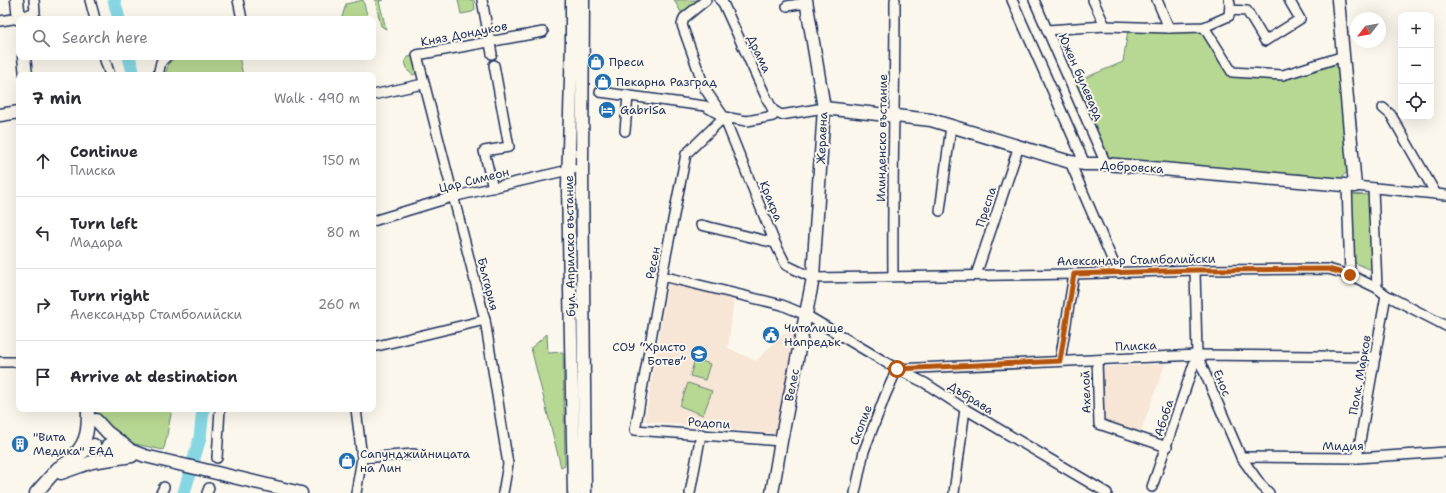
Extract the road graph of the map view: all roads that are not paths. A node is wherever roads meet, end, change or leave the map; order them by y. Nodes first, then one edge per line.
1 (17, 0) edge
2 (34, 0) edge
3 (90, 0) edge
4 (238, 0) edge
5 (482, 0) edge
6 (572, 0) edge
7 (583, 0) edge
8 (706, 0) edge
9 (720, 0) edge
10 (895, 0) edge
11 (1012, 0) edge
12 (1034, 0) edge
13 (1094, 0) edge
14 (1157, 0) edge
15 (1229, 0) edge
16 (1289, 0) edge
17 (1338, 0) edge
18 (806, 2) edge
19 (787, 6) dead end
20 (1230, 10) junction
21 (19, 16) edge
22 (24, 16) edge
23 (94, 16) edge
24 (241, 16) edge
25 (16, 18) edge
26 (1, 21) edge
27 (1105, 26) junction
28 (1204, 27) junction
29 (1169, 28) junction
30 (1048, 30) junction
31 (543, 32) dead end
32 (490, 41) junction
33 (492, 54) dead end
34 (1344, 56) junction
35 (24, 60) edge
36 (105, 60) edge
37 (163, 60) edge
38 (494, 65) dead end
39 (26, 72) edge
40 (109, 72) edge
41 (158, 72) edge
42 (423, 84) junction
43 (600, 92) dead end
44 (376, 94) edge
45 (628, 96) junction
46 (824, 108) junction
47 (1383, 108) dead end
48 (16, 112) edge
49 (0, 115) edge
50 (777, 115) junction
51 (895, 116) junction
52 (724, 117) junction
53 (951, 126) junction
54 (625, 131) dead end
55 (1019, 146) junction
56 (1070, 162) junction
57 (1085, 164) junction
58 (1106, 164) junction
59 (582, 167) junction
60 (568, 170) junction
61 (1351, 186) junction
62 (493, 188) junction
63 (1373, 188) junction
64 (1436, 194) junction
65 (1446, 195) edge
66 (452, 197) junction
67 (940, 211) dead end
68 (376, 220) edge
69 (701, 225) dead end
70 (775, 243) junction
71 (1195, 270) junction
72 (1118, 273) junction
73 (1074, 274) junction
74 (976, 275) junction
75 (1350, 275) junction
76 (662, 276) junction
77 (893, 276) junction
78 (813, 278) junction
79 (1377, 288) junction
80 (1386, 295) junction
81 (806, 315) junction
82 (485, 320) junction
83 (1446, 326) edge
84 (376, 346) edge
85 (1198, 355) junction
86 (1376, 357) junction
87 (1097, 360) junction
88 (1060, 361) junction
89 (0, 362) edge
90 (16, 362) edge
91 (931, 367) junction
92 (897, 369) junction
93 (925, 383) junction
94 (965, 409) junction
95 (91, 412) edge
96 (220, 412) edge
97 (356, 412) edge
98 (635, 430) joint
99 (701, 434) junction
100 (781, 441) junction
101 (101, 445) junction
102 (1167, 447) junction
103 (1446, 452) edge
104 (132, 453) junction
105 (414, 454) dead end
106 (1241, 457) junction
107 (217, 458) dead end
108 (362, 458) junction
109 (1357, 458) junction
110 (67, 462) junction
111 (61, 473) junction
112 (47, 481) junction
113 (1152, 487) dead end
114 (36, 493) edge
115 (301, 493) edge
116 (356, 493) edge
117 (503, 493) edge
118 (574, 493) edge
119 (585, 493) edge
120 (690, 493) edge
121 (772, 493) edge
122 (855, 493) edge
123 (954, 493) edge
124 (1108, 493) edge
125 (1270, 493) edge

1 - 21 street
2 - 22 street
3 - 23 street
4 - 24 street
5 - 32 street
6 - 60 street, бул. Априлско въстание
7 - 59 street, бул. Априлско въстание
8 - 52 street, Кракра
9 - 50 street, Драма
10 - 51 street, Илинденско въстание
11 - 57 street
12 - 30 street, Южен булевард
13 - 27 street
14 - 29 street
15 - 20 street
16 - 20 street
17 - 34 street
18 - 19 street
18 - 46 street, Жеравна
20 - 28 street
25 - 26 street
27 - 29 street
27 - 30 street
28 - 29 street
28 - 34 street
30 - 58 street, Южен булевард
31 - 32 street, Княз Дондуков
32 - 33 street
32 - 42 street, Княз Дондуков
34 - 61 street
35 - 39 street
36 - 40 street
37 - 41 street
38 - 62 street
42 - 44 street
42 - 66 street, България
43 - 45 street
45 - 52 street
45 - 54 street
46 - 50 street
46 - 51 street, Добровска
46 - 78 street, Жеравна
47 - 64 street
48 - 49 street
50 - 52 street
51 - 53 street, Добровска
51 - 77 street, Илинденско въстание
52 - 70 street, Кракра
52 - 76 street, Ресен
53 - 55 street, Добровска
53 - 67 street
55 - 56 street, Добровска
55 - 74 street, Преспа
56 - 57 street, Добровска
56 - 72 street
57 - 58 street, Добровска
58 - 61 street, Добровска
59 - 60 street, Цар Симеон
59 - 119 street, бул. Априлско въстание
60 - 62 street, Цар Симеон
60 - 118 street, бул. Априлско въстание
61 - 63 street, Добровска
61 - 75 street
62 - 66 street, Цар Симеон
63 - 64 street, Добровска
63 - 79 street
64 - 65 street, Добровска
66 - 68 street, Цар Симеон
66 - 82 street, България
69 - 70 street
70 - 78 street, Кракра
71 - 72 street, Александър Стамболийски
71 - 75 street, Александър Стамболийски
71 - 85 street, Енос
72 - 73 street, Александър Стамболийски
73 - 74 street, Александър Стамболийски
73 - 88 street
74 - 77 street, Александър Стамболийски
75 - 79 street, Александър Стамболийски
76 - 81 street, Дъбрава
76 - 98 street, Ресен
77 - 78 street, Александър Стамболийски
78 - 81 street, Велес
79 - 80 street, Александър Стамболийски
80 - 83 street, Александър Стамболийски
80 - 86 street, Полк. Марков
81 - 92 street, Дъбрава
81 - 100 street, Велес
82 - 84 street
82 - 117 street, България
85 - 86 street, Плиска
85 - 87 street, Плиска
85 - 102 street, Абоба
85 - 106 street, Енос
86 - 109 street, Полк. Марков
87 - 88 street, Плиска
87 - 102 street, Ахелой
88 - 91 street, Плиска
89 - 90 street
91 - 92 street, Плиска
91 - 93 street
92 - 93 street, Дъбрава
92 - 122 street, Скопие
93 - 94 street, Дъбрава
94 - 123 street
94 - 124 street, Дъбрава
95 - 101 street
95 - 104 street
95 - 110 street
96 - 107 street
97 - 108 street
98 - 99 street, Родопи
99 - 100 street, Родопи
99 - 120 street
100 - 121 street, Велес
101 - 104 street
101 - 110 street
101 - 111 street
102 - 113 street, Абоба
103 - 109 street, Мидия
104 - 111 street
104 - 115 street
105 - 108 street
106 - 109 street, Мидия
106 - 125 street, Енос
108 - 116 street
110 - 112 street
111 - 112 street
112 - 114 street

